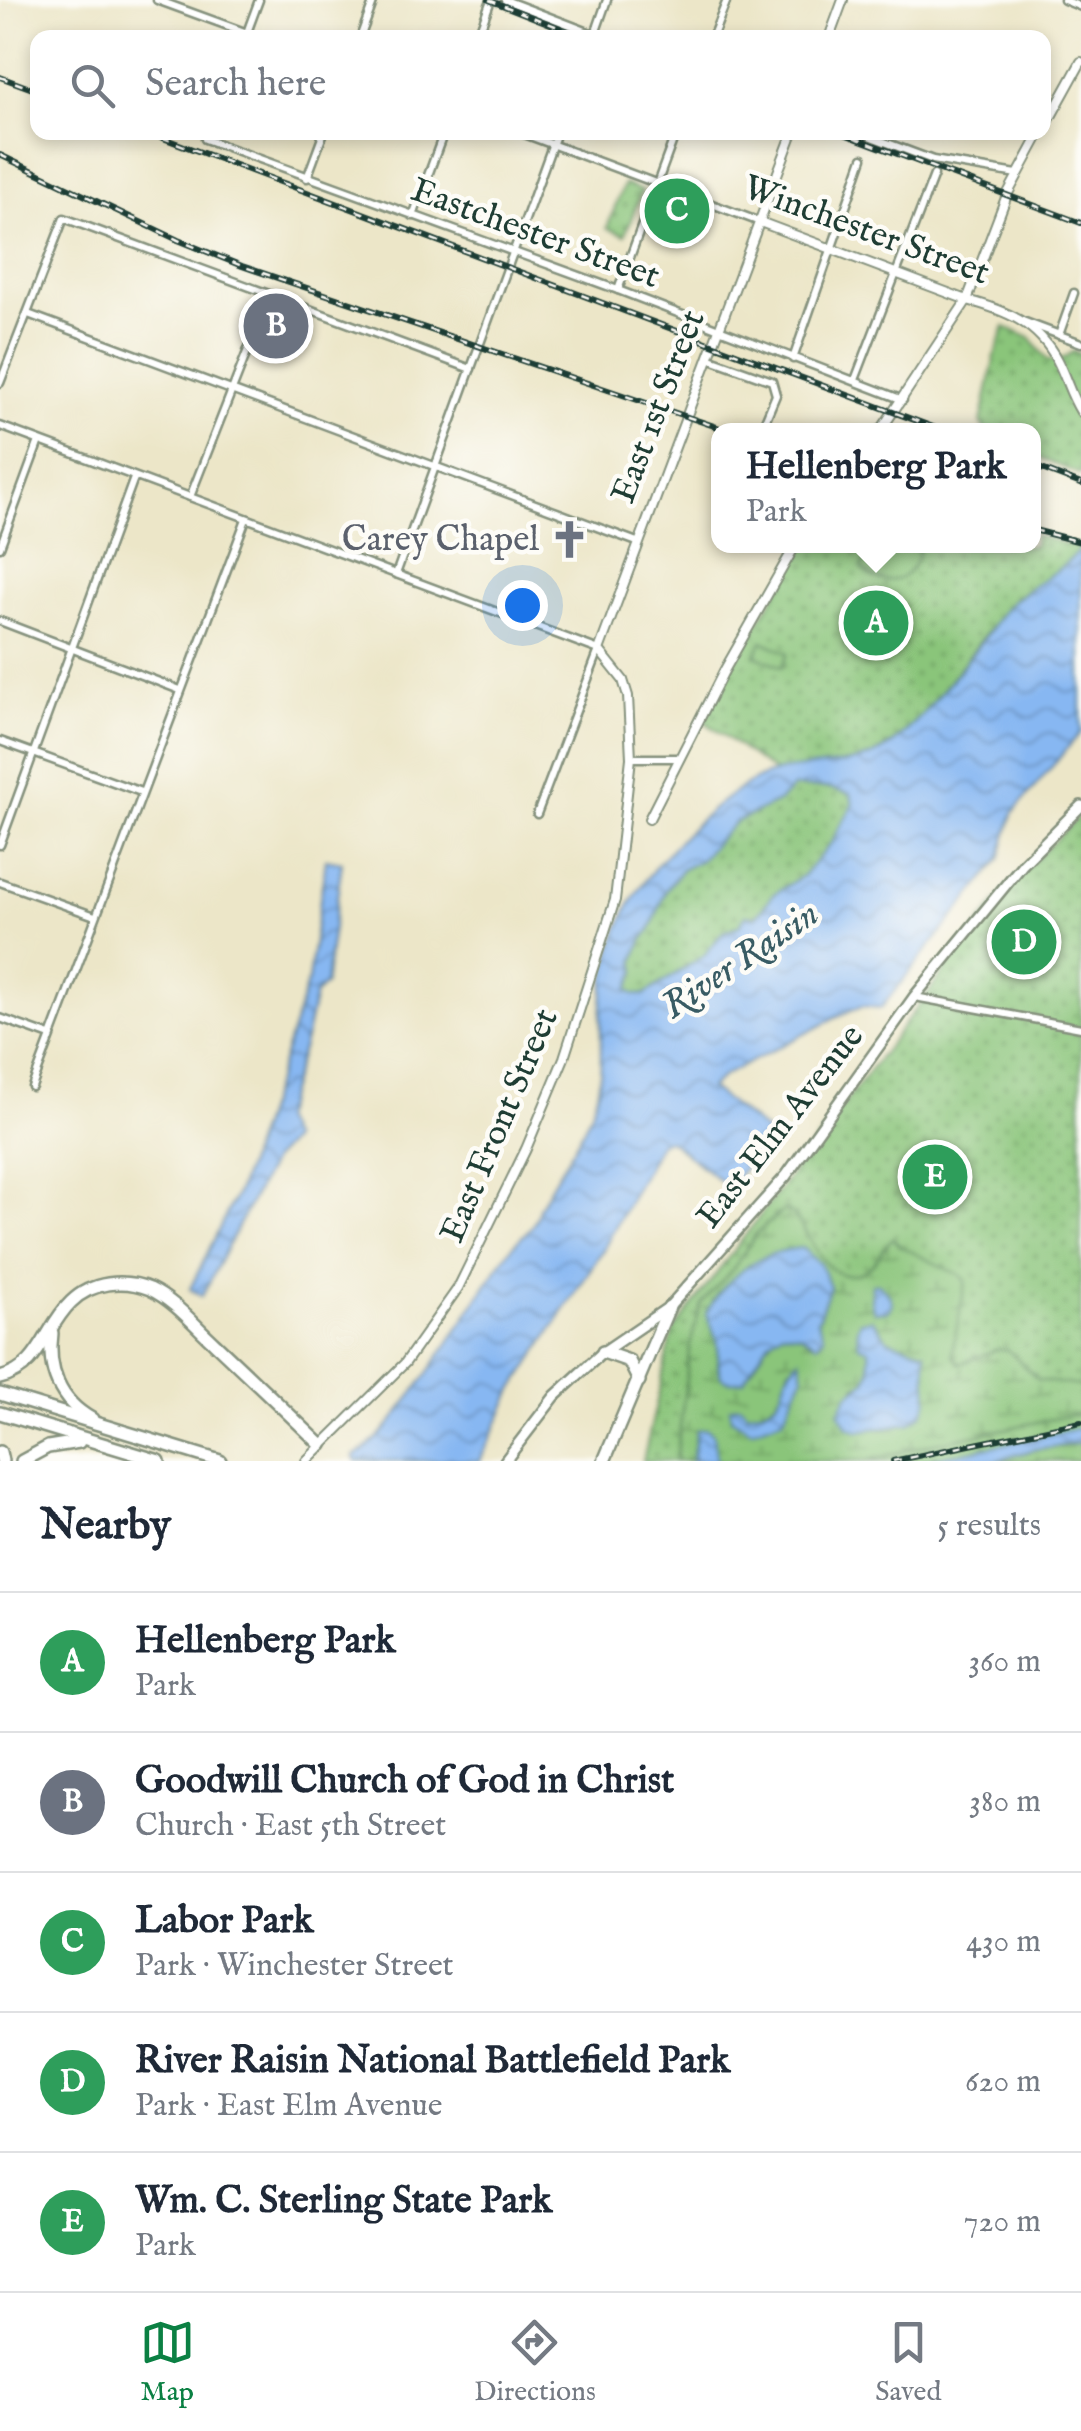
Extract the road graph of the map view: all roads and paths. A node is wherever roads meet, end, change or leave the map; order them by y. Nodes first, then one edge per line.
1 (158, 0) edge
2 (259, 0) edge
3 (374, 0) edge
4 (490, 0) edge
5 (505, 0) edge
6 (608, 0) edge
7 (727, 0) edge
8 (843, 0) edge
9 (1064, 0) edge
10 (1081, 7) edge
11 (233, 30) edge
12 (248, 30) edge
13 (363, 30) edge
14 (481, 30) edge
15 (582, 30) edge
16 (600, 30) edge
17 (715, 30) edge
18 (832, 30) edge
19 (1081, 62) edge
20 (1051, 115) edge
21 (216, 140) edge
22 (321, 140) edge
23 (441, 140) edge
24 (538, 140) edge
25 (554, 140) edge
26 (673, 140) edge
27 (790, 140) edge
28 (880, 140) edge
29 (1037, 140) edge
30 (552, 146) junction
31 (863, 158) dead end
32 (1017, 174) junction
33 (934, 175) dead end
34 (307, 178) junction
35 (657, 185) junction
36 (413, 216) junction
37 (760, 222) junction
38 (829, 248) junction
39 (513, 254) junction
40 (898, 274) junction
41 (618, 290) junction
42 (1074, 293) dead end
43 (269, 296) junction
44 (967, 300) junction
45 (28, 314) junction
46 (1024, 321) junction
47 (718, 329) junction
48 (1058, 334) junction
49 (1081, 343) edge
50 (706, 358) junction
51 (793, 358) junction
52 (470, 369) junction
53 (855, 380) junction
54 (0, 382) edge
55 (232, 391) junction
56 (903, 400) junction
57 (1081, 412) edge
58 (764, 423) edge
59 (886, 423) edge
60 (0, 426) edge
61 (39, 441) junction
62 (434, 467) junction
63 (134, 478) junction
64 (190, 497) junction
65 (246, 519) junction
66 (637, 542) junction
67 (0, 546) edge
68 (791, 553) edge
69 (396, 574) junction
70 (0, 621) edge
71 (72, 648) junction
72 (599, 650) junction
73 (180, 690) junction
74 (0, 740) edge
75 (34, 753) junction
76 (631, 758) junction
77 (680, 758) junction
78 (141, 792) junction
79 (1081, 806) edge
80 (537, 814) dead end
81 (648, 819) dead end
82 (0, 844) edge
83 (0, 882) edge
84 (95, 916) junction
85 (914, 997) junction
86 (0, 1018) edge
87 (1081, 1028) edge
88 (50, 1036) junction
89 (32, 1087) dead end
90 (668, 1307) junction
91 (54, 1325) junction
92 (604, 1352) junction
93 (0, 1378) edge
94 (639, 1381) junction
95 (0, 1394) edge
96 (0, 1413) edge
97 (133, 1436) junction
98 (321, 1445) junction
99 (119, 1450) junction
100 (0, 1452) edge
101 (2, 1461) edge
102 (22, 1461) edge
103 (159, 1461) edge
104 (220, 1461) edge
105 (306, 1461) edge
106 (505, 1461) edge
107 (604, 1461) edge

1 - 11 street
2 - 12 street
3 - 13 street
4 - 14 street
5 - 15 street
6 - 16 street
7 - 17 street
8 - 18 street
9 - 10 street
19 - 20 street
21 - 34 street, Eastchester Street
22 - 34 street
23 - 36 street
24 - 30 street, Winchester Street
25 - 30 street
26 - 35 street
27 - 37 street, East 1st Street
28 - 32 street
29 - 32 street
30 - 35 street, Winchester Street
30 - 39 street
31 - 38 street
32 - 44 street
33 - 40 street
34 - 36 street, Eastchester Street
35 - 37 street, Winchester Street
35 - 41 street
36 - 39 street, Eastchester Street
37 - 38 street, Winchester Street
37 - 47 street, East 1st Street
38 - 40 street, Winchester Street
38 - 51 street
39 - 41 street, Eastchester Street
39 - 52 street
40 - 44 street, Winchester Street
40 - 53 street
41 - 47 street, Eastchester Street
42 - 48 street
43 - 45 street
43 - 52 street
43 - 55 street
44 - 46 street, Winchester Street
44 - 56 street
45 - 54 street
45 - 55 street
46 - 48 street, Winchester Street
46 - 57 street, Winchester Street
47 - 50 street, East 1st Street
47 - 51 street, Eastchester Street
48 - 49 street, Winchester Street
50 - 58 street
50 - 66 street, East 1st Street
51 - 53 street, Eastchester Street
52 - 62 street
53 - 56 street, Eastchester Street
55 - 62 street
55 - 64 street
56 - 59 street
60 - 61 street
61 - 63 street
61 - 67 street
62 - 66 street
62 - 69 street
63 - 64 street
63 - 71 street
64 - 65 street
65 - 69 street
65 - 73 street
66 - 72 street, East 1st Street
68 - 77 street
69 - 72 street
70 - 71 street
71 - 73 street
71 - 75 street
72 - 76 street, East Front Street
72 - 80 street, East 1st Street
73 - 78 street
74 - 75 street
75 - 78 street
75 - 82 street
76 - 77 street
76 - 98 street, East Front Street
77 - 81 street
78 - 84 street
79 - 85 main road, East Elm Avenue
83 - 84 street
84 - 88 street
85 - 87 street
85 - 90 main road, East Elm Avenue
86 - 88 street
88 - 89 street
90 - 92 main road, East Elm Avenue
90 - 94 highway
91 - 93 highway
91 - 97 highway
91 - 98 highway
92 - 94 highway
92 - 106 main road, East Elm Avenue
94 - 107 highway
95 - 97 highway
96 - 99 highway
97 - 104 highway
98 - 105 street, East Front Street
99 - 102 highway
99 - 103 highway
100 - 101 highway

